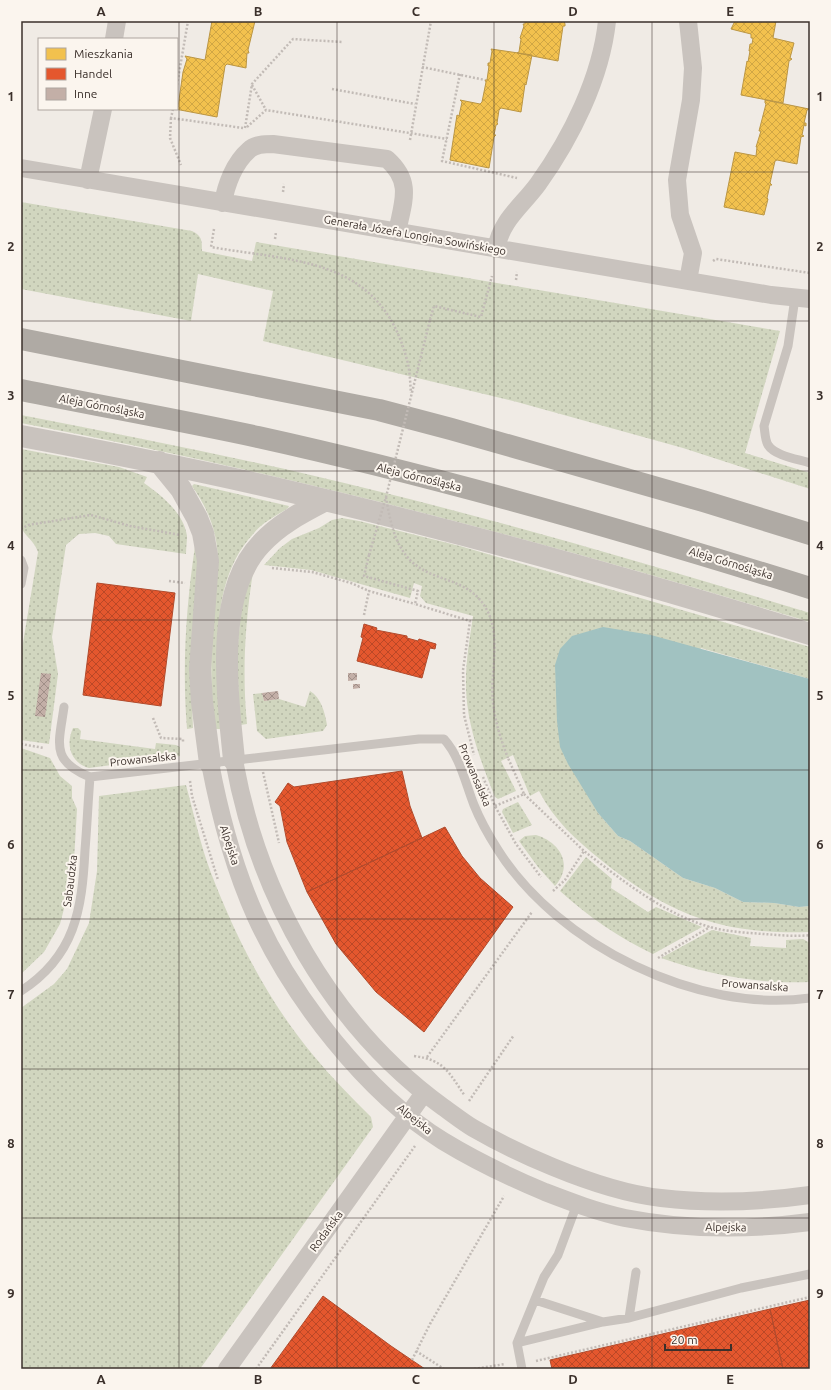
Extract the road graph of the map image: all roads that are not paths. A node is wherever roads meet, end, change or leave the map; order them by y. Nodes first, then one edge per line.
1 (117, 21) edge
2 (607, 21) edge
3 (688, 21) edge
4 (114, 38) edge
5 (103, 110) edge
6 (21, 168) edge
7 (88, 180) junction
8 (223, 203) junction
9 (398, 232) junction
10 (496, 249) junction
11 (688, 281) junction
12 (802, 298) edge
13 (21, 339) edge
14 (21, 390) edge
15 (21, 436) edge
16 (159, 462) junction
17 (810, 463) edge
18 (326, 500) junction
19 (810, 534) edge
20 (21, 560) edge
21 (21, 584) edge
22 (810, 588) edge
23 (810, 634) edge
24 (64, 707) dead end
25 (234, 760) junction
26 (210, 763) junction
27 (90, 777) junction
28 (21, 991) edge
29 (810, 998) edge
30 (424, 1093) junction
31 (409, 1116) junction
32 (810, 1195) edge
33 (577, 1204) junction
34 (810, 1222) edge
35 (636, 1272) dead end
36 (810, 1274) edge
37 (535, 1300) junction
38 (629, 1318) junction
39 (603, 1322) junction
40 (518, 1343) junction
41 (522, 1366) edge
42 (227, 1369) edge

1 - 4 street
2 - 10 street
3 - 11 street
5 - 7 street
6 - 7 street, Generała Józefa Longina Sowińskiego
7 - 8 street, Generała Józefa Longina Sowińskiego
8 - 9 street, Generała Józefa Longina Sowińskiego
8 - 9 street
9 - 10 street, Generała Józefa Longina Sowińskiego
10 - 11 street, Generała Józefa Longina Sowińskiego
11 - 12 street, Generała Józefa Longina Sowińskiego
12 - 17 lane
13 - 19 highway
14 - 22 highway, Aleja Górnośląska
15 - 16 street
16 - 18 street
16 - 26 street
18 - 23 street
18 - 25 street
20 - 21 lane
24 - 27 lane
25 - 26 lane, Prowansalska
25 - 29 lane, Prowansalska
25 - 30 street
26 - 27 lane, Prowansalska
26 - 31 street, Alpejska
27 - 28 lane, Sabaudzka
30 - 31 street, Rodańska
30 - 32 street
31 - 33 street, Alpejska
31 - 42 street, Rodańska
33 - 34 street, Alpejska
33 - 37 lane
35 - 38 lane
36 - 38 lane
37 - 39 lane
37 - 40 lane
38 - 39 lane
39 - 40 lane
40 - 41 lane

